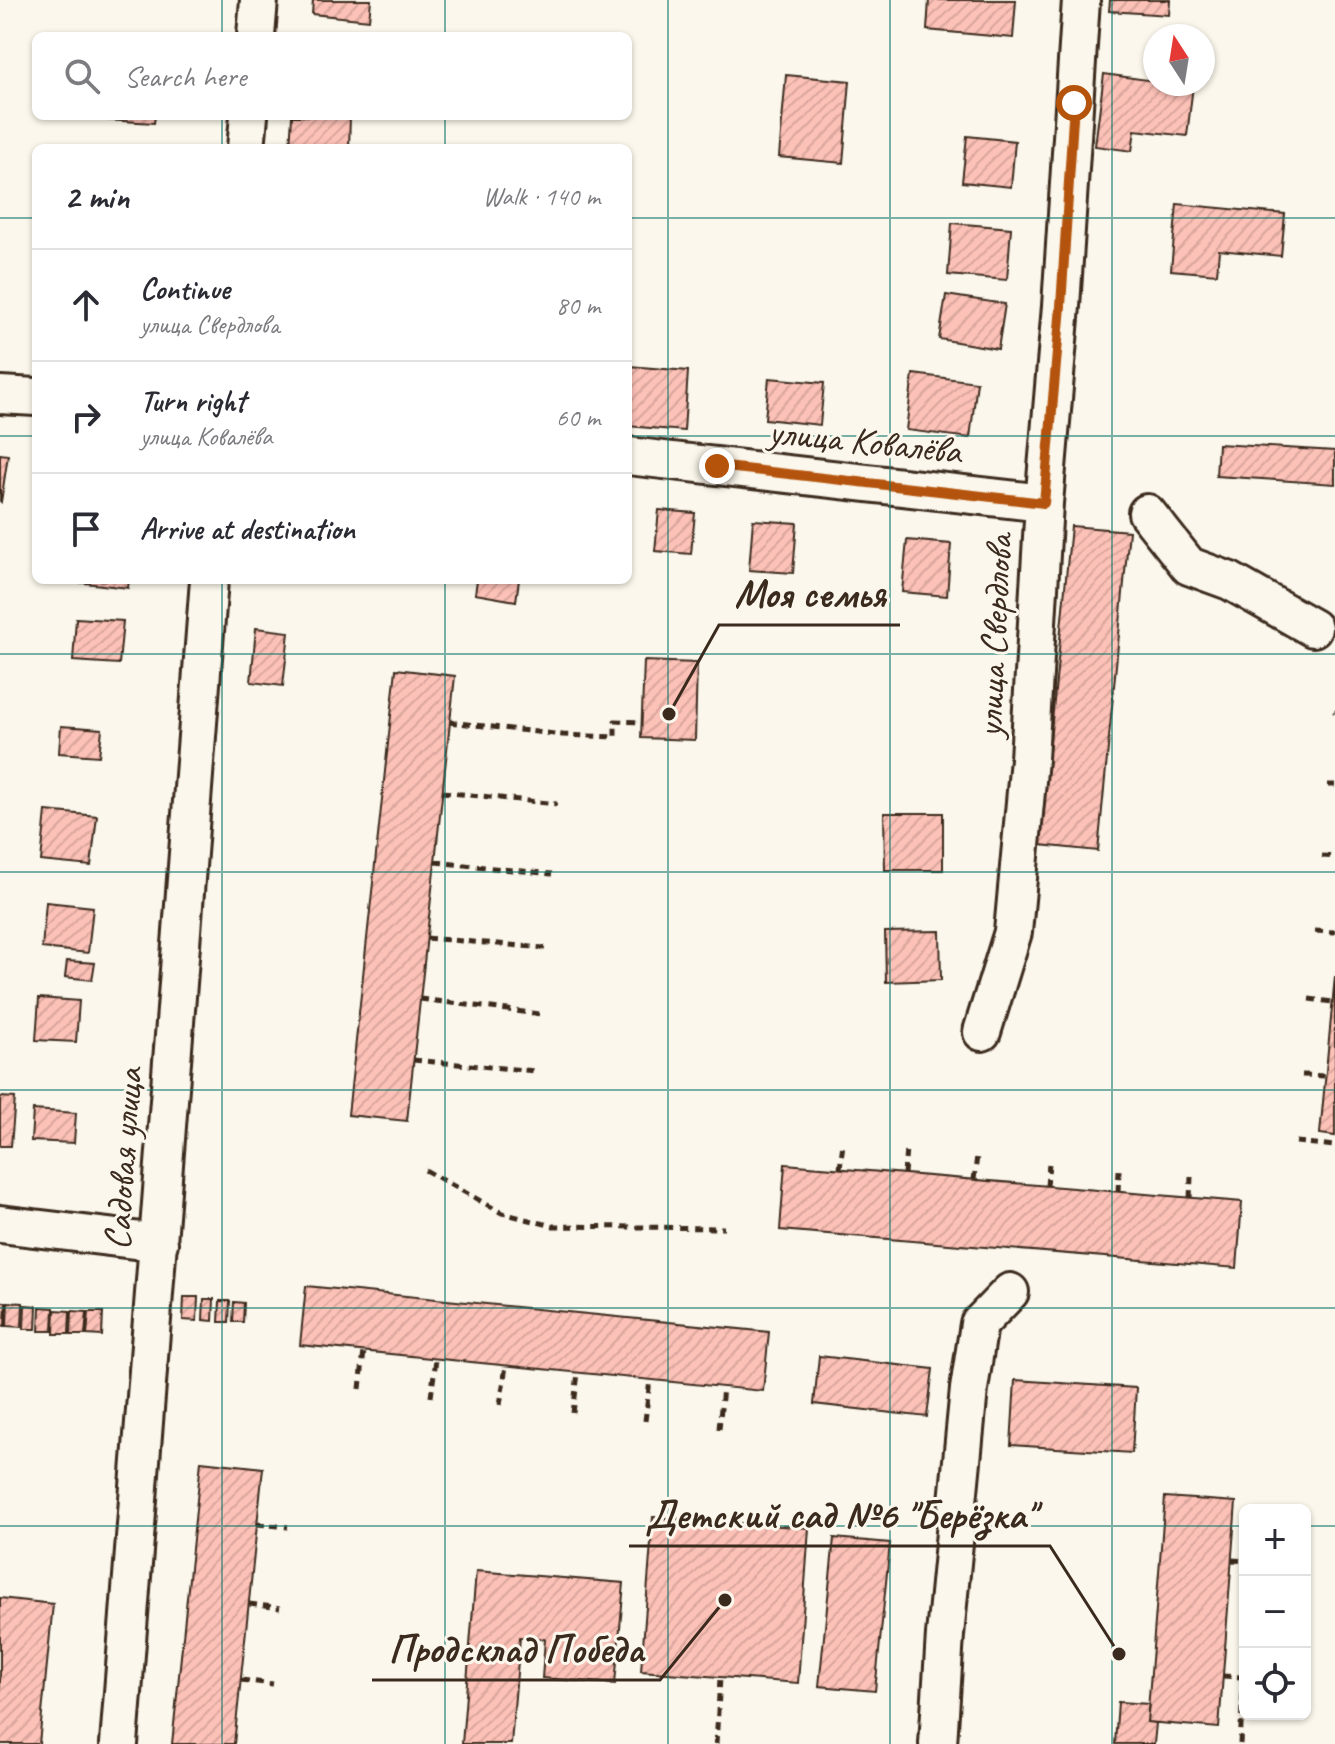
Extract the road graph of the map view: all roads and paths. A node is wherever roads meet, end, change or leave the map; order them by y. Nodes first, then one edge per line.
1 (259, 0) edge
2 (1081, 0) edge
3 (256, 32) edge
4 (249, 120) edge
5 (246, 144) edge
6 (0, 395) edge
7 (32, 397) edge
8 (632, 456) edge
9 (1044, 503) junction
10 (1147, 513) dead end
11 (209, 584) edge
12 (1313, 628) dead end
13 (449, 722) dead end
14 (641, 722) dead end
15 (442, 792) dead end
16 (557, 804) dead end
17 (1322, 856) dead end
18 (1335, 857) edge
19 (435, 862) dead end
20 (552, 874) dead end
21 (1315, 931) dead end
22 (1335, 932) edge
23 (426, 938) dead end
24 (545, 948) dead end
25 (420, 999) dead end
26 (1309, 999) dead end
27 (1332, 1002) dead end
28 (540, 1014) dead end
29 (982, 1032) dead end
30 (413, 1060) dead end
31 (536, 1071) dead end
32 (1302, 1075) dead end
33 (1326, 1076) dead end
34 (1296, 1142) dead end
35 (843, 1143) dead end
36 (1335, 1146) edge
37 (906, 1149) dead end
38 (977, 1156) dead end
39 (1049, 1163) dead end
40 (840, 1169) dead end
41 (425, 1170) dead end
42 (1119, 1170) dead end
43 (904, 1174) dead end
44 (1191, 1177) dead end
45 (974, 1180) dead end
46 (1047, 1186) dead end
47 (1118, 1192) dead end
48 (1190, 1198) dead end
49 (0, 1224) edge
50 (724, 1228) dead end
51 (159, 1243) junction
52 (1010, 1292) dead end
53 (364, 1351) dead end
54 (436, 1359) dead end
55 (506, 1366) dead end
56 (578, 1373) dead end
57 (650, 1380) dead end
58 (723, 1387) dead end
59 (360, 1389) dead end
60 (431, 1397) dead end
61 (500, 1405) dead end
62 (573, 1413) dead end
63 (645, 1421) dead end
64 (719, 1429) dead end
65 (257, 1524) dead end
66 (288, 1527) dead end
67 (1232, 1560) dead end
68 (1239, 1561) edge
69 (249, 1604) dead end
70 (280, 1608) dead end
71 (1223, 1676) dead end
72 (1239, 1677) edge
73 (720, 1678) dead end
74 (241, 1680) dead end
75 (273, 1684) dead end
76 (1241, 1720) edge
77 (119, 1744) edge
78 (716, 1744) edge
79 (938, 1744) edge
80 (1240, 1744) edge

1 - 3 street
2 - 9 street, улица Свердлова
4 - 5 street
6 - 7 street
8 - 9 street, улица Ковалёва
9 - 29 street, улица Свердлова
10 - 12 street
11 - 51 street, Садовая улица
13 - 14 path
15 - 16 path
17 - 18 path
19 - 20 path
21 - 22 path
23 - 24 path
25 - 28 path
26 - 27 path
30 - 31 path
32 - 33 path
34 - 36 path
35 - 40 path
37 - 43 path
38 - 45 path
39 - 46 path
41 - 50 path
42 - 47 path
44 - 48 path
49 - 51 street
51 - 77 street, Садовая улица
52 - 79 street
53 - 59 path
54 - 60 path
55 - 61 path
56 - 62 path
57 - 63 path
58 - 64 path
65 - 66 path
67 - 68 path
69 - 70 path
71 - 72 path
73 - 78 path
74 - 75 path
76 - 80 path

